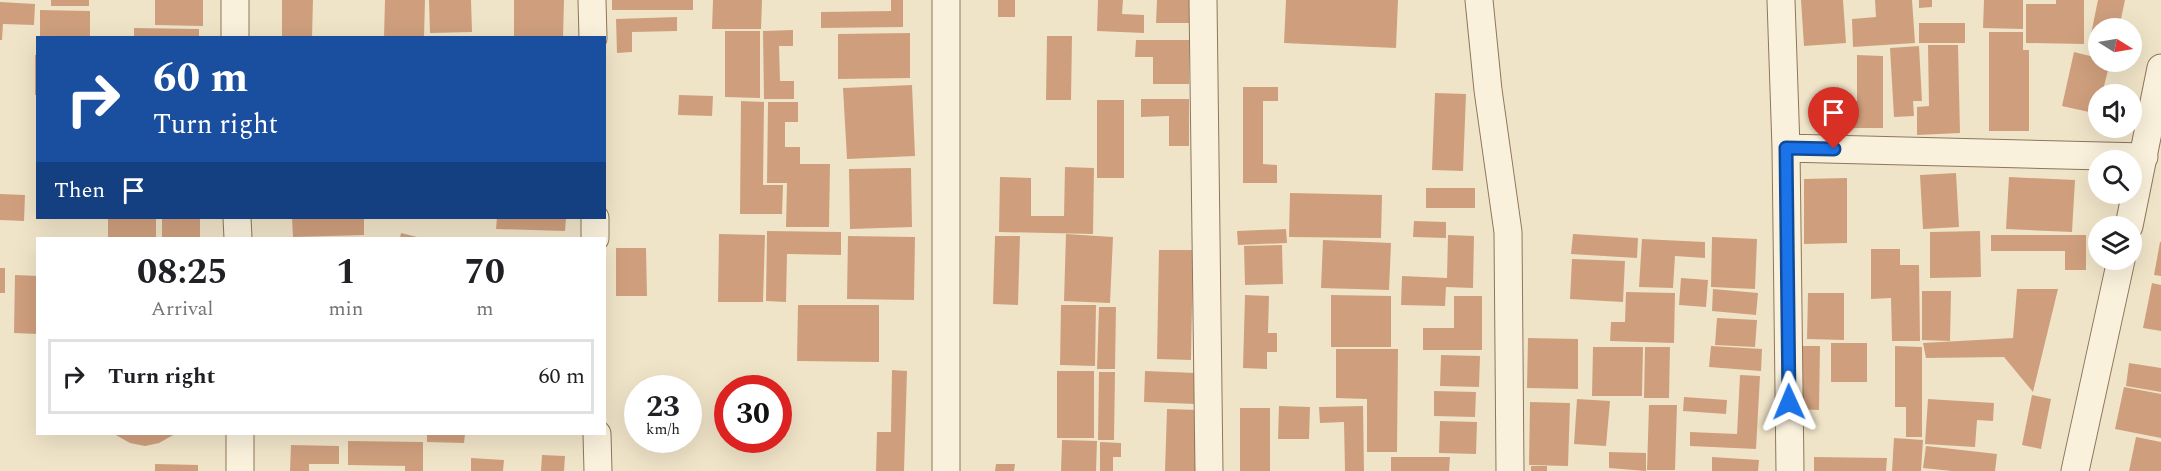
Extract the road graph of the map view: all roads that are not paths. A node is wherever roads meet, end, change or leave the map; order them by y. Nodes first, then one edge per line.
1 (235, 0) edge
2 (592, 0) edge
3 (946, 0) edge
4 (1203, 0) edge
5 (1479, 0) edge
6 (1781, 0) edge
7 (235, 36) edge
8 (593, 36) edge
9 (2161, 68) edge
10 (1786, 148) junction
11 (2144, 157) junction
12 (2131, 216) edge
13 (237, 219) edge
14 (595, 219) edge
15 (237, 237) edge
16 (595, 237) edge
17 (2119, 270) edge
18 (240, 435) edge
19 (597, 435) edge
20 (240, 471) edge
21 (598, 471) edge
22 (946, 471) edge
23 (1209, 471) edge
24 (1510, 471) edge
25 (1790, 471) edge
26 (2075, 471) edge

1 - 7 street
2 - 8 street
3 - 22 street
4 - 23 street
5 - 24 street
6 - 10 street
9 - 11 street
10 - 11 street
10 - 25 street
11 - 12 street
13 - 15 street
14 - 16 street
17 - 26 street
18 - 20 street
19 - 21 street

